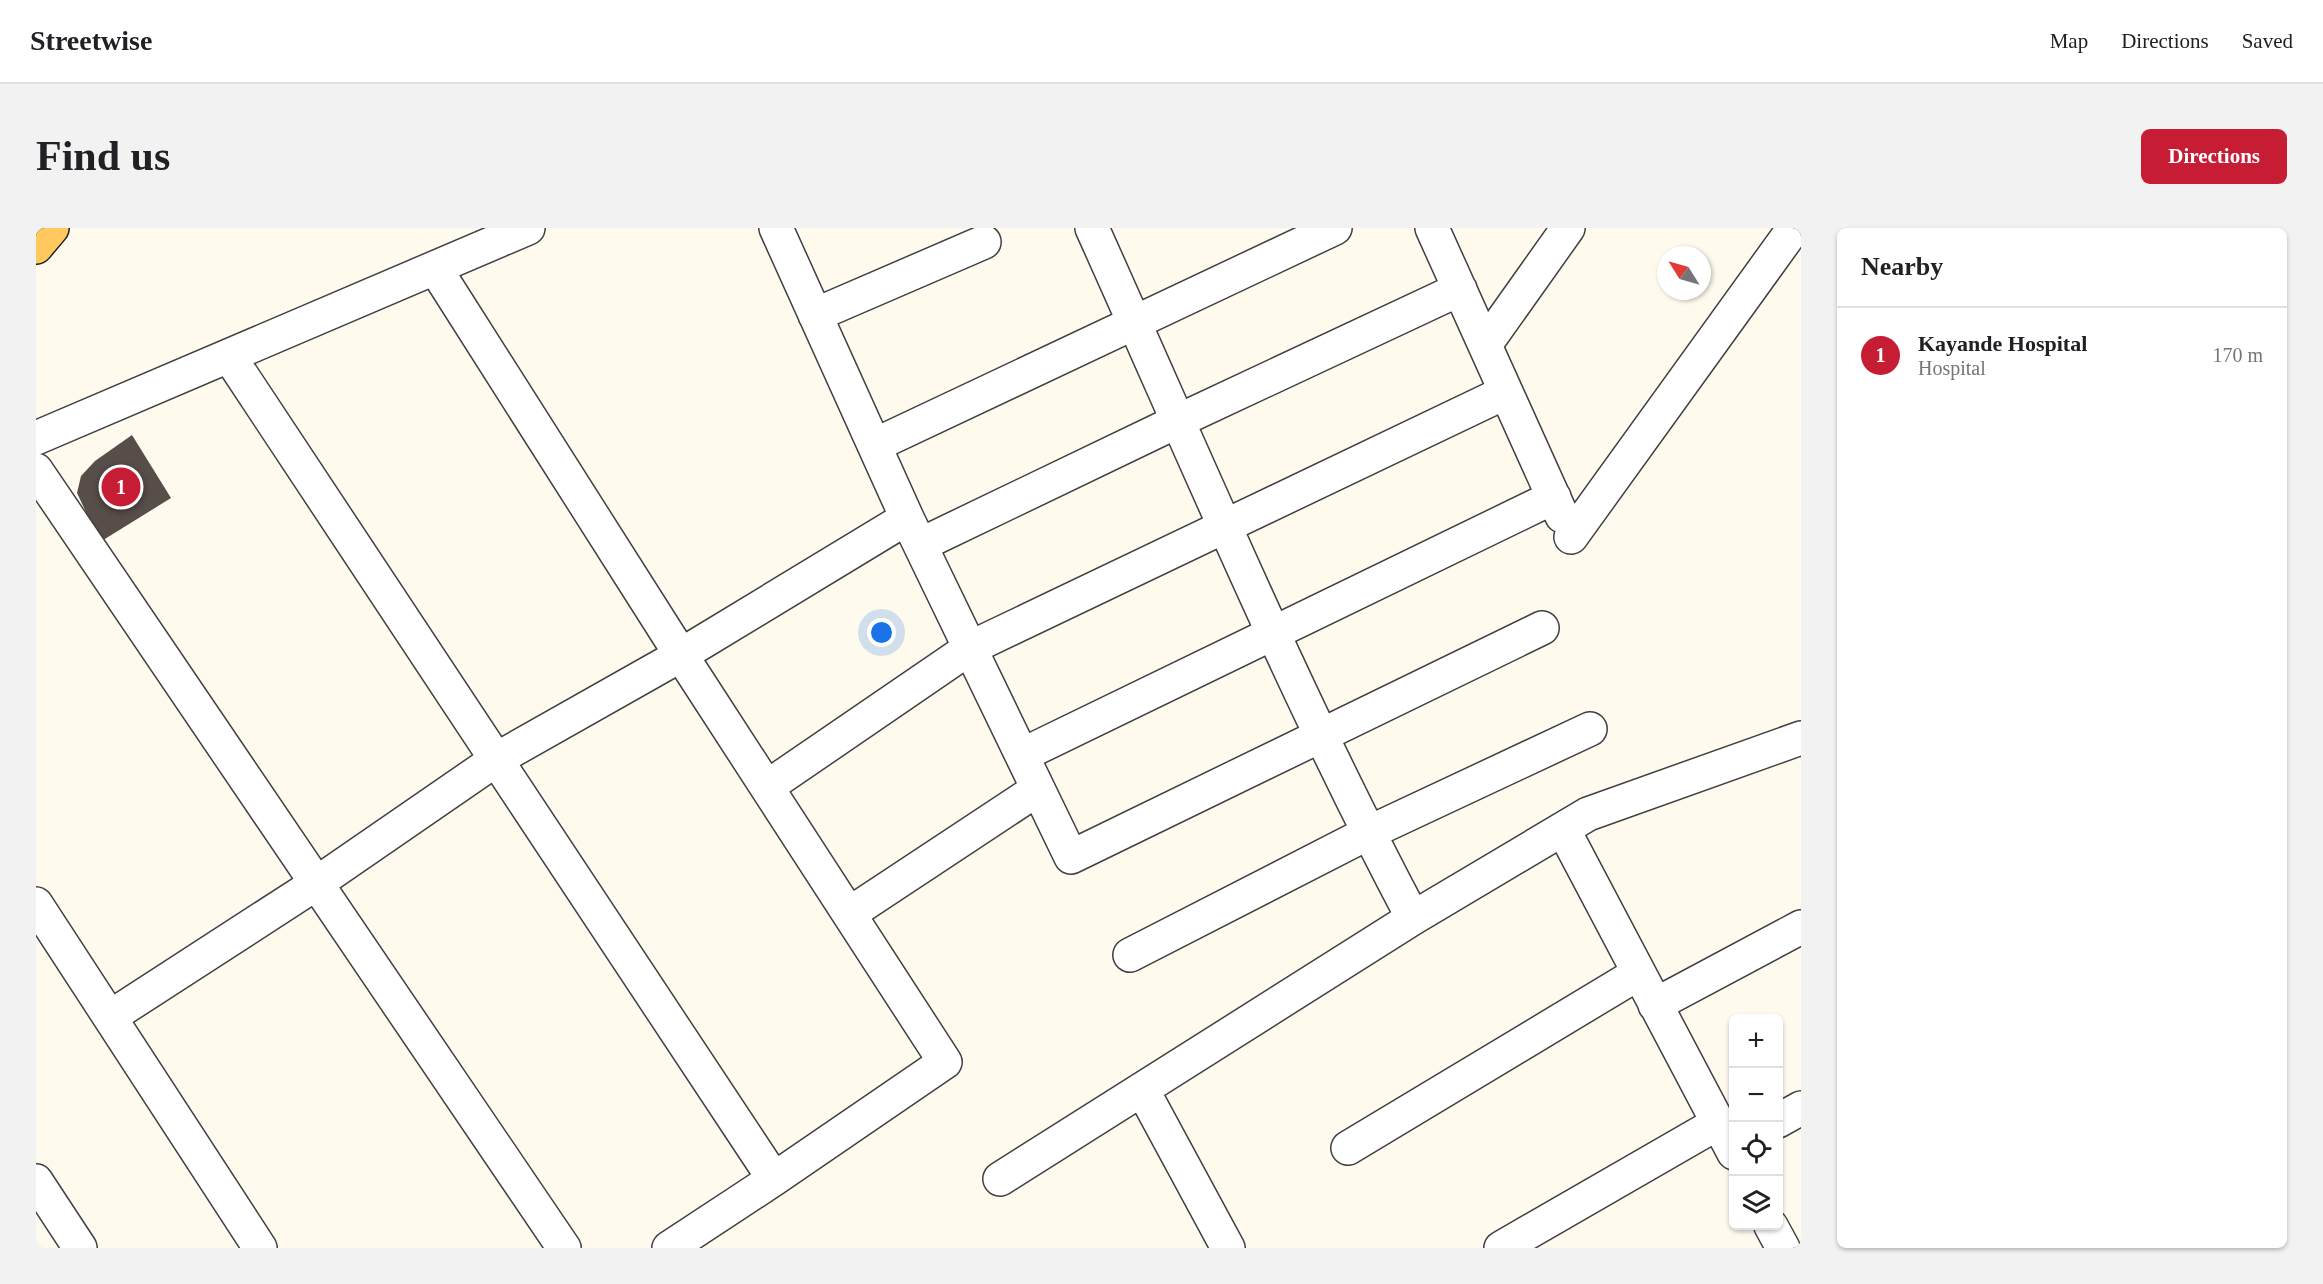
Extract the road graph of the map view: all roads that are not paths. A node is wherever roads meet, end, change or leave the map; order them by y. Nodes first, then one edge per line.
1 (52, 228) edge
2 (528, 228) edge
3 (776, 228) edge
4 (1092, 228) edge
5 (1335, 228) edge
6 (1432, 228) edge
7 (1568, 228) edge
8 (1793, 232) edge
9 (984, 242) dead end
10 (36, 248) edge
11 (435, 268) junction
12 (1460, 289) junction
13 (815, 315) junction
14 (1134, 322) junction
15 (1485, 345) junction
16 (229, 356) junction
17 (1506, 392) junction
18 (1178, 421) junction
19 (36, 438) edge
20 (874, 445) junction
21 (36, 470) edge
22 (1554, 497) junction
23 (1226, 527) junction
24 (914, 531) junction
25 (1542, 628) dead end
26 (1274, 633) junction
27 (970, 648) junction
28 (681, 655) junction
29 (1590, 729) dead end
30 (1322, 735) junction
31 (1801, 738) edge
32 (1022, 755) junction
33 (497, 759) junction
34 (766, 787) junction
35 (1038, 789) junction
36 (1563, 829) junction
37 (1368, 833) junction
38 (317, 884) junction
39 (36, 904) edge
40 (849, 914) junction
41 (1413, 918) junction
42 (1801, 927) edge
43 (1130, 956) dead end
44 (1639, 973) junction
45 (1655, 1005) junction
46 (110, 1017) junction
47 (1142, 1089) junction
48 (1801, 1108) edge
49 (1783, 1119) edge
50 (1729, 1143) edge
51 (1348, 1148) dead end
52 (774, 1179) junction
53 (1000, 1179) dead end
54 (36, 1181) edge
55 (1773, 1230) edge
56 (80, 1248) edge
57 (260, 1248) edge
58 (564, 1248) edge
59 (669, 1248) edge
60 (1228, 1248) edge
61 (1501, 1248) edge
62 (1783, 1248) edge

1 - 10 main road
2 - 11 street
3 - 13 street
4 - 14 street
5 - 14 street
6 - 12 street
7 - 15 street
8 - 22 street
9 - 13 street
11 - 16 street
11 - 28 street
12 - 15 street
12 - 18 street
13 - 20 street
14 - 18 street
14 - 20 street
15 - 17 street
16 - 19 street
16 - 33 street
17 - 22 street
17 - 23 street
18 - 23 street
18 - 24 street
20 - 24 street
21 - 38 street
22 - 26 street
23 - 26 street
23 - 27 street
24 - 27 street
24 - 28 street
25 - 30 street
26 - 30 street
26 - 32 street
27 - 32 street
27 - 34 street
28 - 33 street
28 - 34 street
29 - 37 street
30 - 35 street
30 - 37 street
31 - 36 street
32 - 35 street
33 - 38 street
33 - 52 street
34 - 40 street
35 - 40 street
36 - 41 street
36 - 44 street
37 - 41 street
37 - 43 street
38 - 46 street
38 - 58 street
39 - 46 street
40 - 52 street
41 - 47 street
42 - 45 street
44 - 45 street
44 - 51 street
45 - 50 street
46 - 57 street
47 - 53 street
47 - 60 street
48 - 49 street
50 - 61 street
52 - 59 street
54 - 56 street
55 - 62 street

